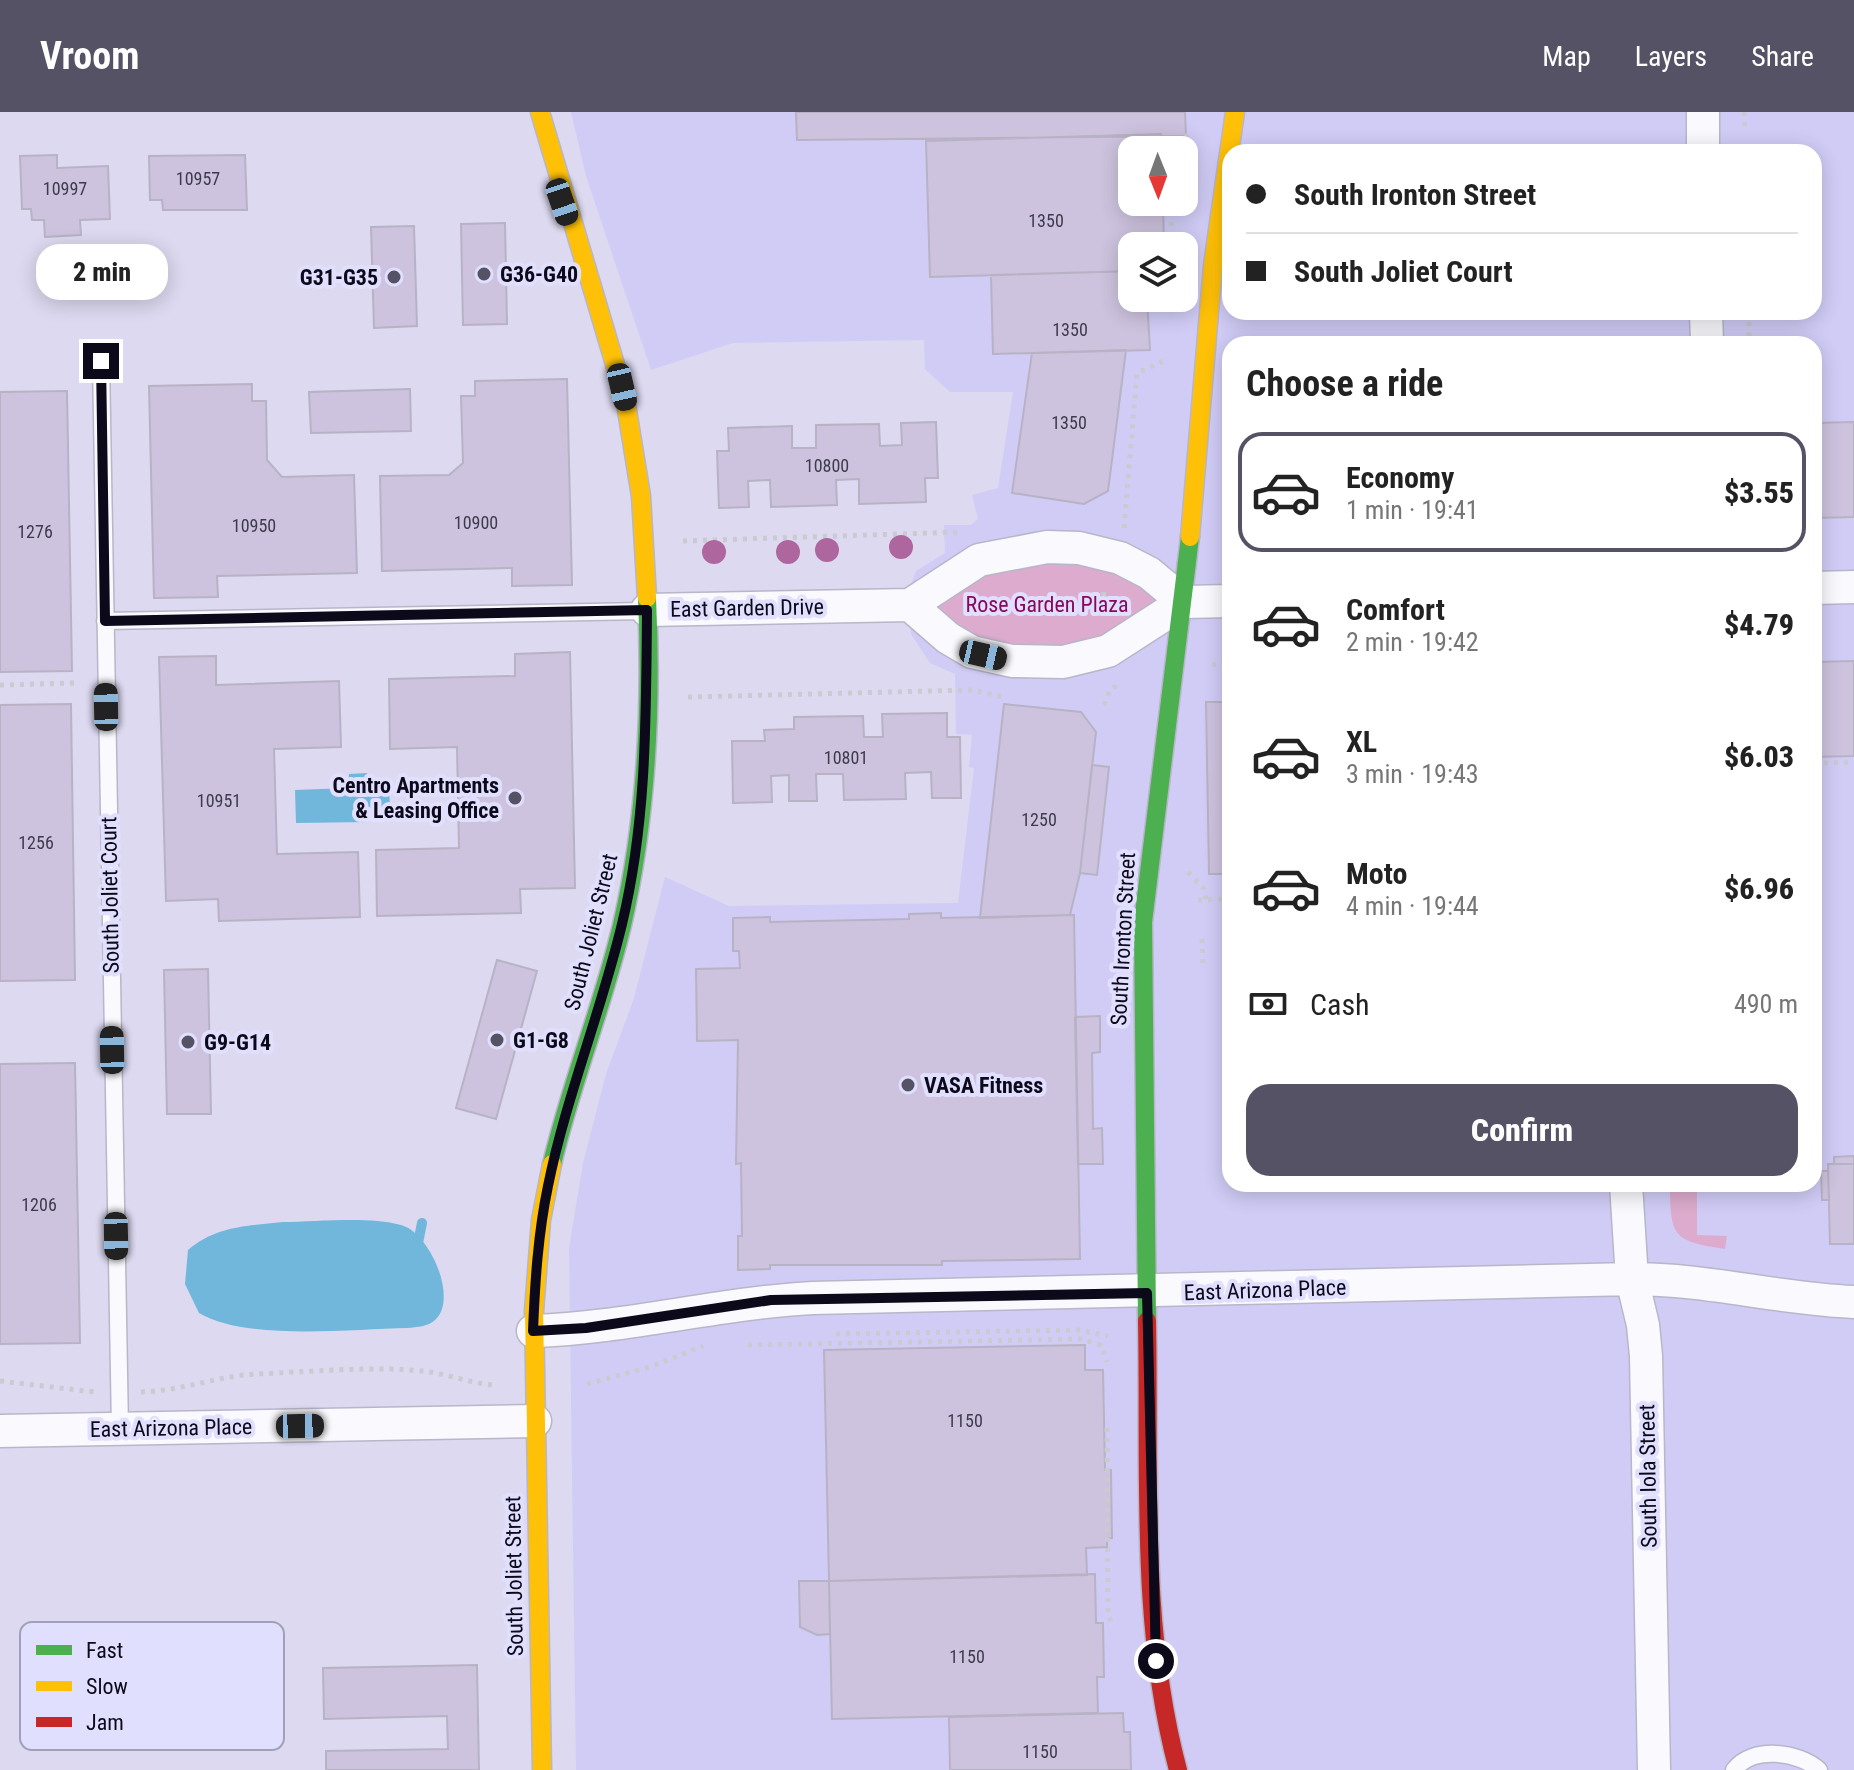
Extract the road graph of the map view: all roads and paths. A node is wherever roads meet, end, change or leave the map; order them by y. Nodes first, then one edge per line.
1 (540, 112) edge
2 (1235, 112) edge
3 (1703, 112) edge
4 (1744, 112) edge
5 (1745, 130) dead end
6 (1230, 144) edge
7 (1703, 144) edge
8 (1222, 202) edge
9 (1174, 357) dead end
10 (101, 361) dead end
11 (1123, 531) dead end
12 (975, 532) dead end
13 (682, 541) dead end
14 (1854, 587) edge
15 (1822, 588) edge
16 (1222, 601) edge
17 (1184, 602) junction
18 (910, 605) junction
19 (647, 610) junction
20 (105, 621) junction
21 (1222, 662) edge
22 (1203, 668) dead end
23 (77, 683) dead end
24 (0, 685) edge
25 (688, 697) dead end
26 (1007, 698) dead end
27 (1854, 762) edge
28 (1822, 763) edge
29 (1222, 899) edge
30 (1198, 900) dead end
31 (1202, 939) dead end
32 (1203, 968) dead end
33 (1627, 1192) edge
34 (1632, 1279) junction
35 (1147, 1293) junction
36 (1854, 1302) edge
37 (533, 1331) junction
38 (823, 1334) dead end
39 (1115, 1339) dead end
40 (707, 1344) dead end
41 (748, 1345) dead end
42 (1107, 1375) dead end
43 (0, 1381) edge
44 (587, 1384) dead end
45 (500, 1385) dead end
46 (119, 1392) junction
47 (535, 1421) junction
48 (1107, 1421) dead end
49 (120, 1429) junction
50 (0, 1431) edge
51 (1113, 1628) dead end
52 (542, 1770) edge
53 (1178, 1770) edge
54 (1654, 1770) edge
55 (1734, 1770) edge
56 (1819, 1770) edge

1 - 19 street, South Joliet Street
2 - 6 street, South Ironton Street
3 - 7 street
4 - 5 path
8 - 17 street, South Ironton Street
9 - 11 path
10 - 20 lane, South Joliet Court
12 - 13 path
14 - 15 street
16 - 17 street
17 - 18 street
17 - 18 street
17 - 35 street, South Ironton Street
18 - 19 street, East Garden Drive
19 - 20 lane, East Garden Drive
19 - 37 street, South Joliet Street
20 - 46 lane, South Joliet Court
21 - 22 path
23 - 24 path
25 - 26 path
27 - 28 path
29 - 30 path
31 - 32 path
33 - 34 street, South Iola Street
34 - 35 street, East Arizona Place
34 - 36 street, East Arizona Place
34 - 54 street, South Iola Street
35 - 37 street, East Arizona Place
35 - 53 street, South Ironton Street
37 - 47 street, South Joliet Street
38 - 39 path
40 - 44 path
41 - 42 path
43 - 46 path
45 - 46 path
46 - 49 lane, South Joliet Court
47 - 49 street, East Arizona Place
47 - 52 street, South Joliet Street
48 - 51 path
49 - 50 street, East Arizona Place
55 - 56 lane

